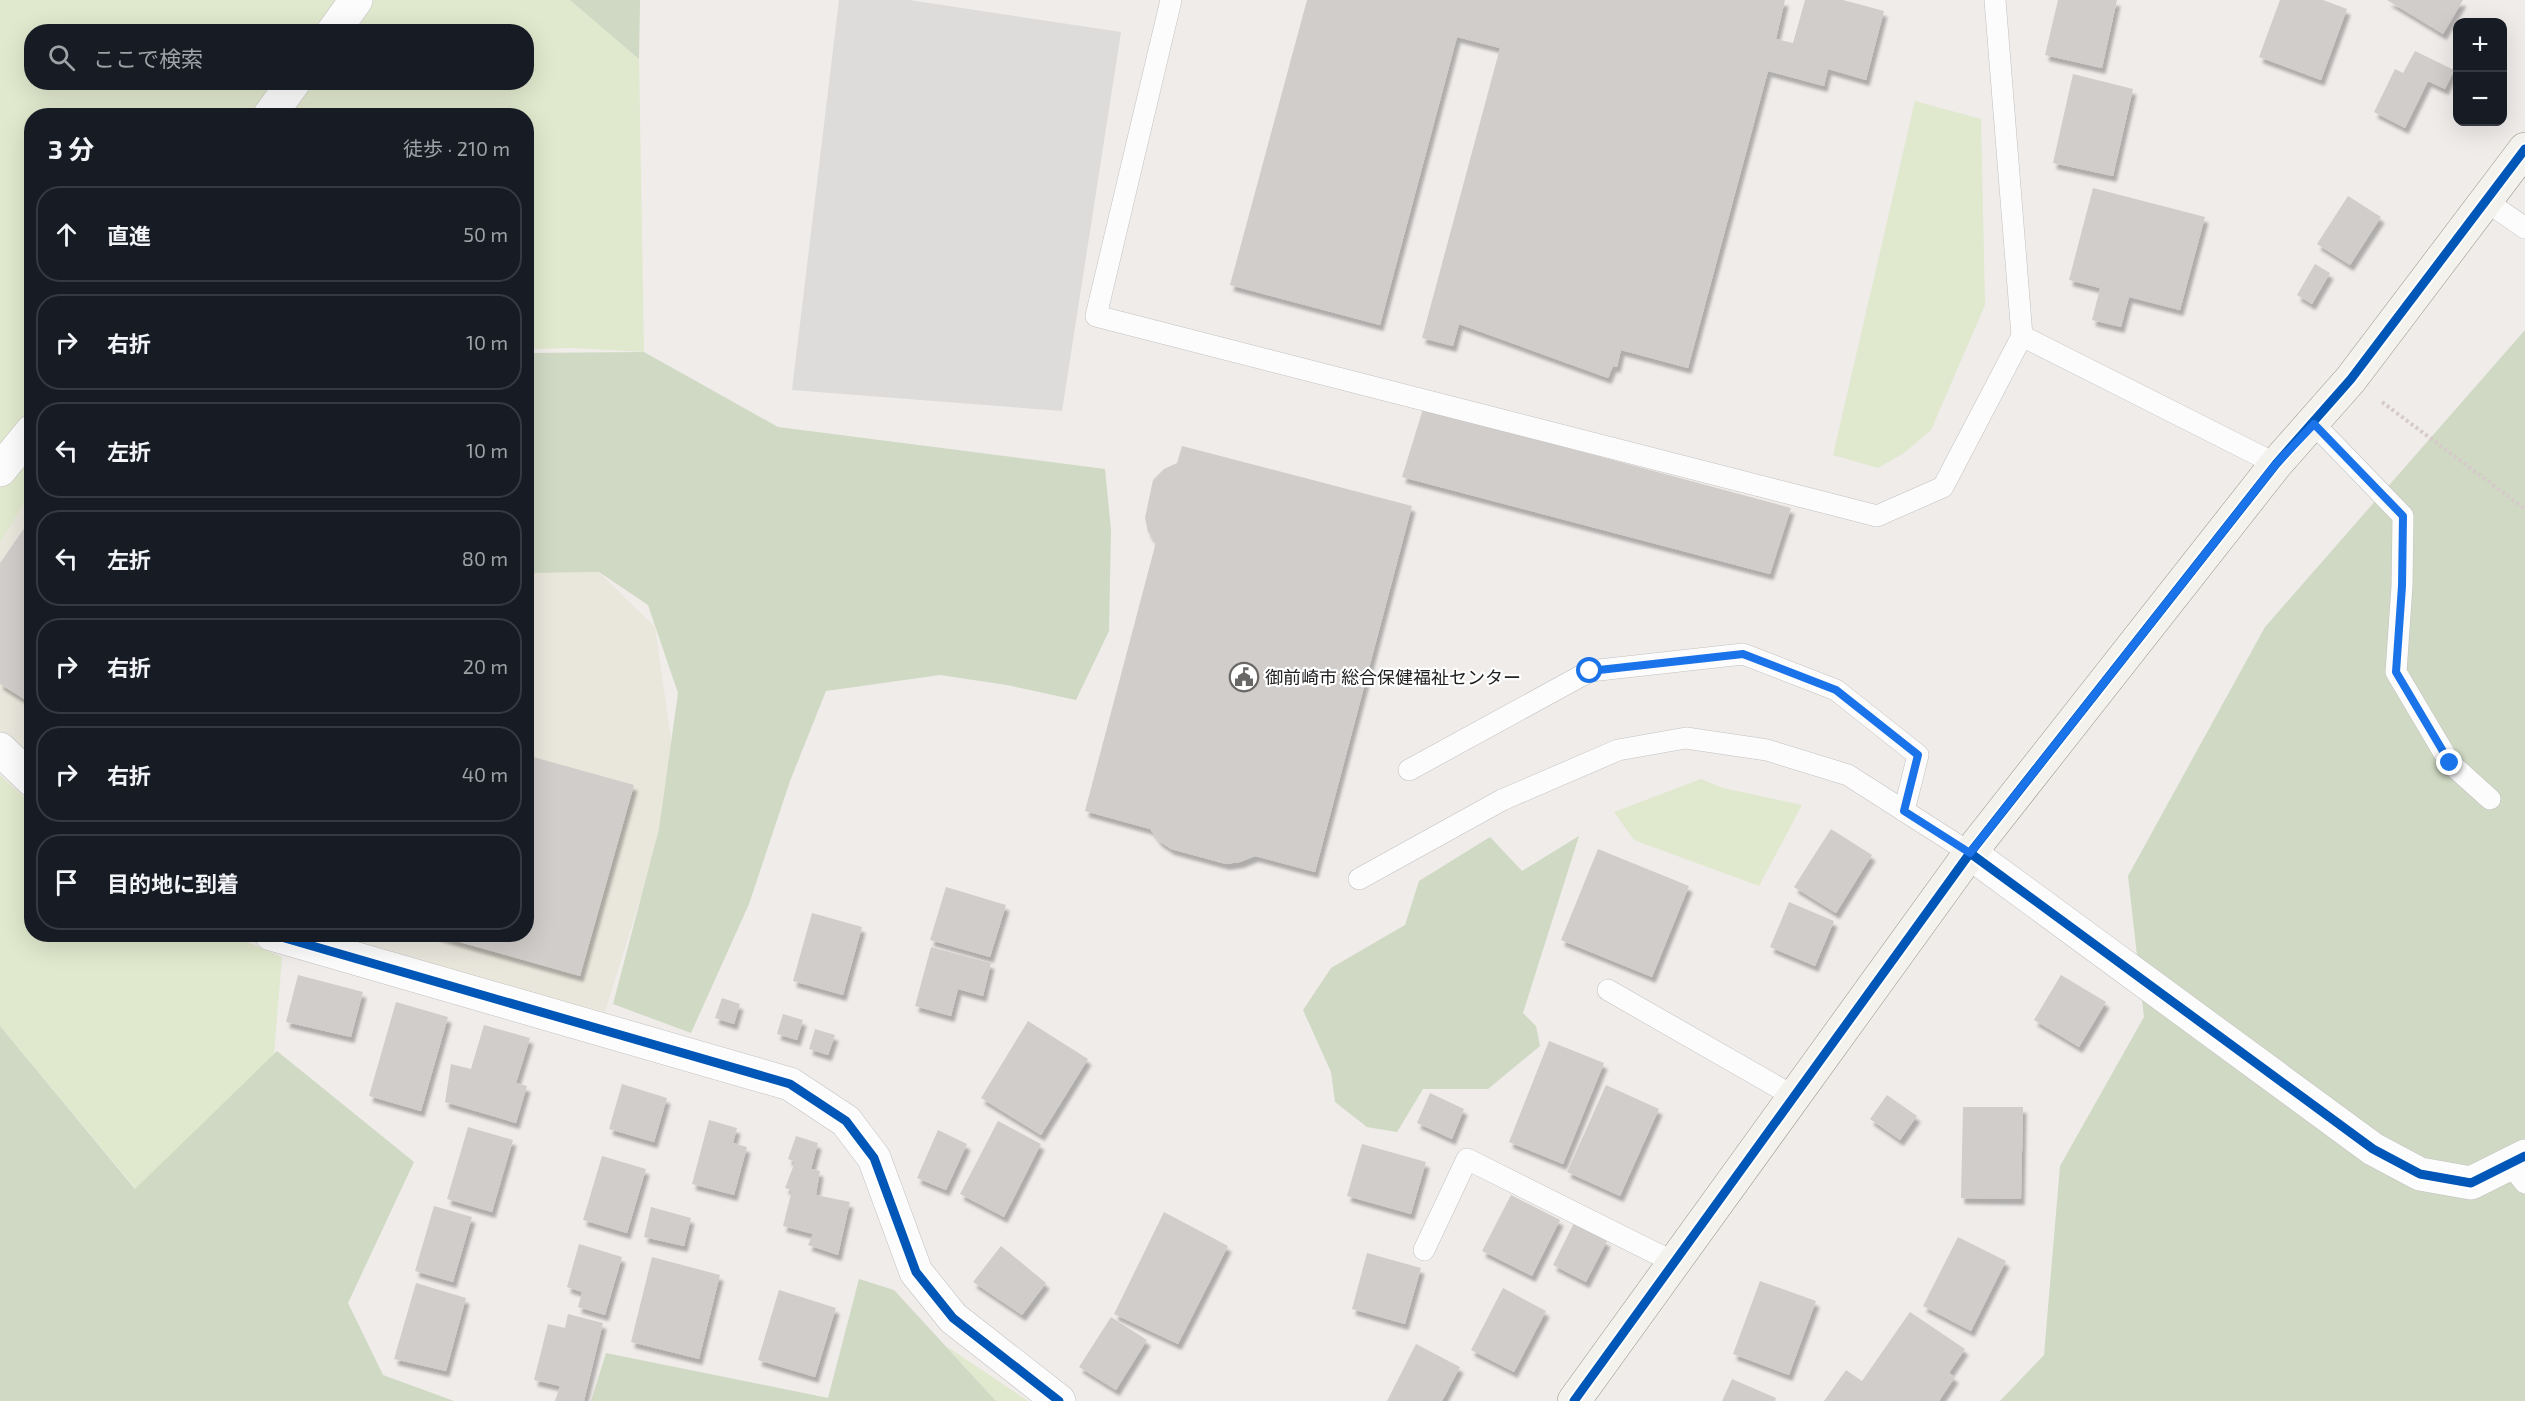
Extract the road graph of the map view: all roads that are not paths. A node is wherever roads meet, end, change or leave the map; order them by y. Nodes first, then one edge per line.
1 (356, 0) edge
2 (1171, 0) edge
3 (1995, 0) edge
4 (339, 24) edge
5 (288, 90) edge
6 (275, 108) edge
7 (2525, 149) edge
8 (2486, 201) junction
9 (2525, 228) edge
10 (2022, 336) junction
11 (2314, 424) junction
12 (24, 441) edge
13 (2276, 464) junction
14 (0, 470) edge
15 (0, 749) edge
16 (1409, 770) dead end
17 (24, 772) edge
18 (2490, 799) dead end
19 (1904, 811) junction
20 (1970, 853) junction
21 (1359, 879) dead end
22 (299, 942) edge
23 (1608, 990) dead end
24 (1795, 1097) junction
25 (2520, 1168) edge
26 (1424, 1250) dead end
27 (1675, 1263) junction
28 (1059, 1401) edge
29 (1574, 1401) edge

1 - 4 street
2 - 10 lane
3 - 10 lane
5 - 6 street
7 - 8 street
8 - 9 lane
8 - 11 street
10 - 13 lane
11 - 13 street
11 - 18 lane
12 - 14 street
13 - 20 street
15 - 17 street
16 - 19 lane
19 - 20 lane
19 - 21 lane
20 - 24 street
20 - 25 street
22 - 28 street
23 - 24 lane
24 - 27 street
26 - 27 lane
27 - 29 street

